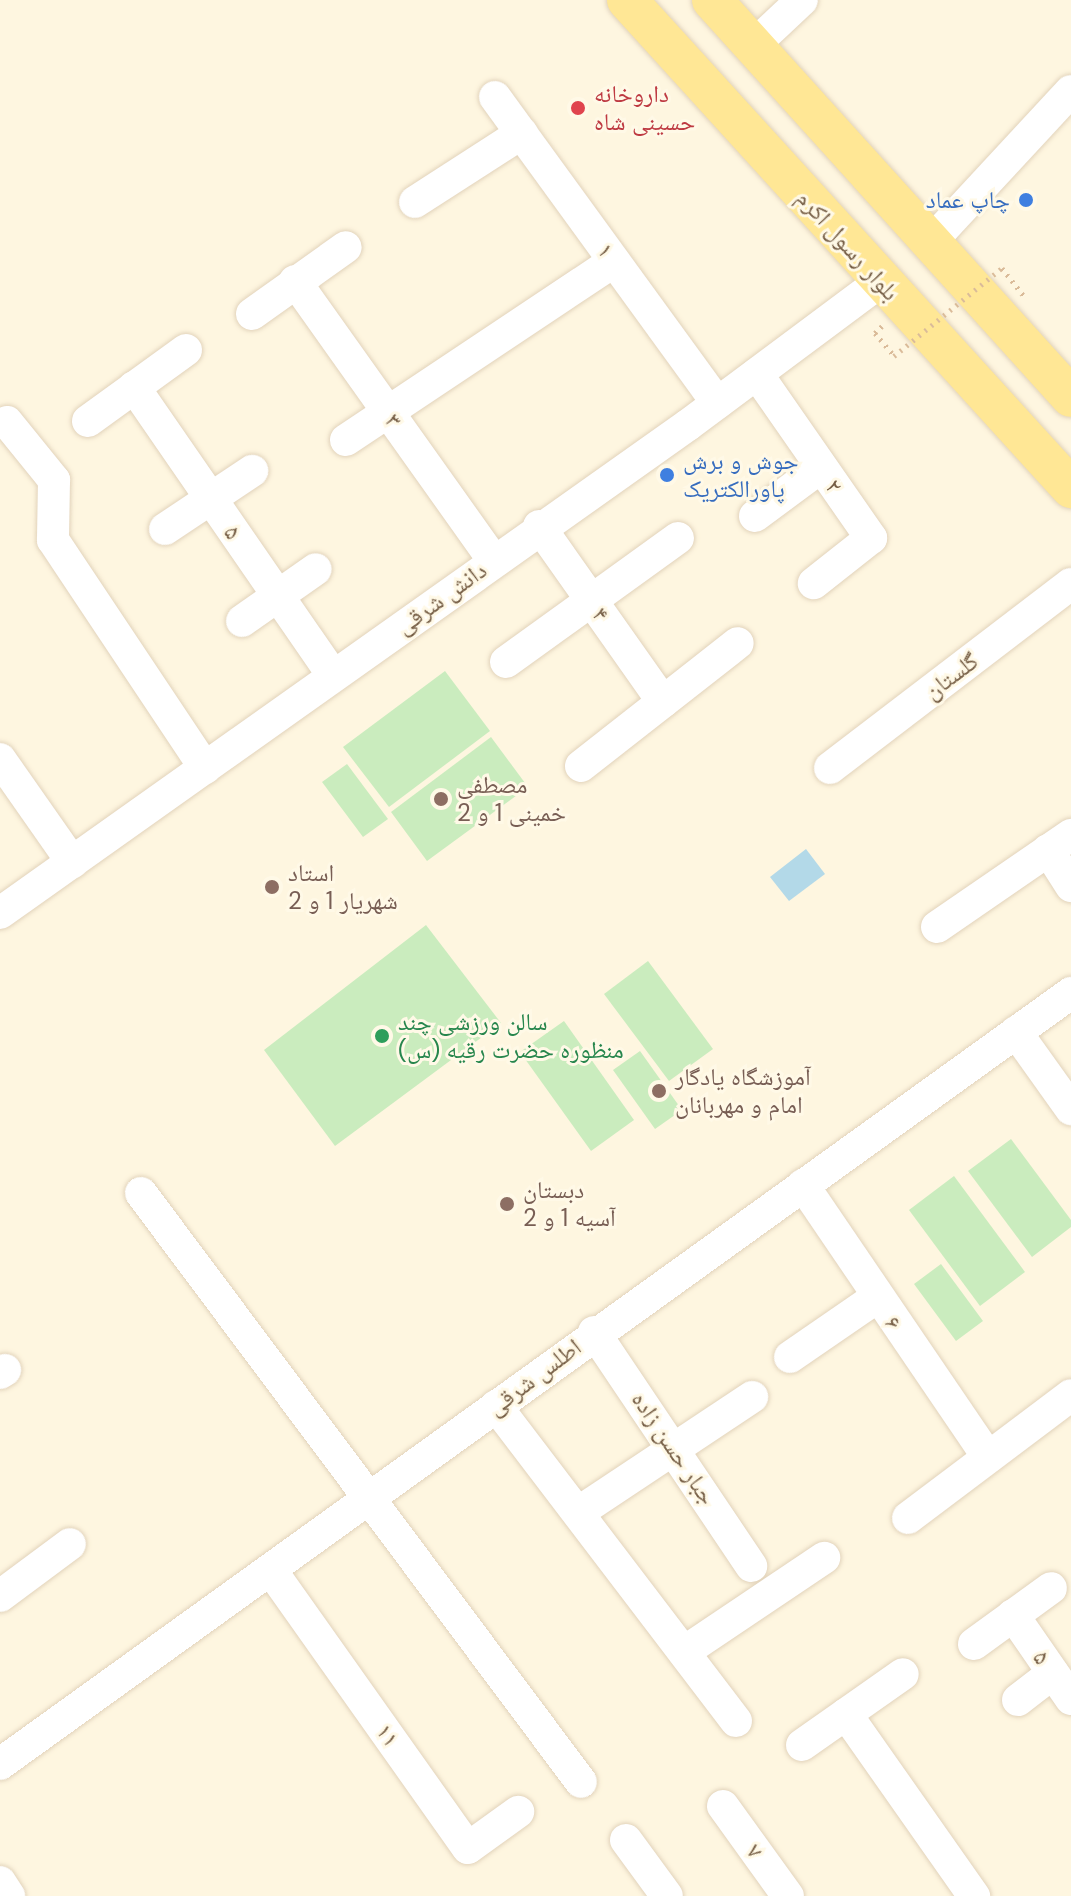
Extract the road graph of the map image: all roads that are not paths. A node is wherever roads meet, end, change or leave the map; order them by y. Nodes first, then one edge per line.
1 (627, 0) edge
2 (712, 0) edge
3 (802, 0) edge
4 (753, 46) junction
5 (1071, 91) edge
6 (495, 97) dead end
7 (522, 133) junction
8 (415, 202) dead end
9 (930, 243) junction
10 (346, 247) dead end
11 (614, 261) junction
12 (295, 281) junction
13 (881, 281) junction
14 (252, 314) dead end
15 (186, 350) dead end
16 (757, 374) junction
17 (134, 387) junction
18 (1071, 397) edge
19 (717, 403) junction
20 (387, 410) junction
21 (88, 421) dead end
22 (7, 422) dead end
23 (346, 440) dead end
24 (821, 467) junction
25 (252, 471) dead end
26 (1071, 488) edge
27 (211, 499) junction
28 (755, 516) dead end
29 (539, 526) junction
30 (165, 529) dead end
31 (678, 538) dead end
32 (493, 560) junction
33 (316, 569) dead end
34 (814, 583) dead end
35 (1071, 584) edge
36 (278, 596) junction
37 (592, 602) junction
38 (242, 621) dead end
39 (738, 643) dead end
40 (506, 662) dead end
41 (333, 676) junction
42 (663, 702) junction
43 (0, 759) edge
44 (581, 766) dead end
45 (205, 768) junction
46 (830, 768) dead end
47 (1060, 842) edge
48 (72, 862) junction
49 (1071, 886) edge
50 (0, 913) edge
51 (937, 927) dead end
52 (1071, 993) edge
53 (1016, 1032) junction
54 (1071, 1109) edge
55 (803, 1185) junction
56 (141, 1193) dead end
57 (876, 1298) junction
58 (594, 1332) junction
59 (790, 1357) dead end
60 (1071, 1395) edge
61 (752, 1397) dead end
62 (496, 1406) junction
63 (677, 1449) junction
64 (988, 1457) junction
65 (369, 1499) junction
66 (579, 1512) junction
67 (908, 1518) dead end
68 (70, 1544) dead end
69 (824, 1558) dead end
70 (751, 1566) dead end
71 (273, 1573) junction
72 (1051, 1588) dead end
73 (0, 1596) edge
74 (1013, 1615) junction
75 (974, 1644) dead end
76 (684, 1652) junction
77 (903, 1674) dead end
78 (1062, 1686) edge
79 (1018, 1700) dead end
80 (846, 1714) junction
81 (736, 1721) dead end
82 (802, 1745) dead end
83 (0, 1764) edge
84 (581, 1782) dead end
85 (723, 1806) dead end
86 (518, 1812) dead end
87 (626, 1840) dead end
88 (0, 1882) edge
89 (9, 1896) edge
90 (667, 1896) edge
91 (788, 1896) edge
92 (974, 1896) edge

1 - 13 main road, بلوار رسول اکرم
2 - 4 main road
3 - 4 street
4 - 9 main road
5 - 9 street
6 - 7 street, ۱
7 - 8 street
7 - 11 street, ۱
9 - 18 main road
10 - 12 street
11 - 19 street, ۱
11 - 20 street
12 - 14 street
12 - 20 street, ۳
13 - 16 street, دانش شرقی
13 - 26 main road, بلوار رسول اکرم
15 - 17 street
16 - 19 street, دانش شرقی
16 - 24 street, ۲
17 - 21 street
17 - 27 street, ۵
19 - 29 street, دانش شرقی
20 - 23 street
20 - 32 street, ۳
22 - 45 street
24 - 28 street
24 - 34 street, ۲
25 - 27 street
27 - 30 street
27 - 36 street, ۵
29 - 32 street, دانش شرقی
29 - 37 street, ۴
31 - 37 street
32 - 41 street, دانش شرقی
33 - 36 street
35 - 46 street, گلستان
36 - 38 street
36 - 41 street, ۵
37 - 40 street
37 - 42 street, ۴
39 - 42 street
41 - 45 street, دانش شرقی
42 - 44 street
43 - 48 street
45 - 48 street, دانش شرقی
47 - 49 street
47 - 51 street
48 - 50 street, دانش شرقی
52 - 53 street, اطلس شرقی
53 - 54 street
53 - 55 street, اطلس شرقی
55 - 57 street, ۶
55 - 58 street, اطلس شرقی
56 - 65 street
57 - 59 street
57 - 64 street, ۶
58 - 62 street, اطلس شرقی
58 - 63 street, جبار حسن زاده
60 - 64 street
61 - 63 street
62 - 65 street, اطلس شرقی
62 - 66 street
63 - 66 street
63 - 70 street, جبار حسن زاده
64 - 67 street
65 - 71 street, اطلس شرقی
65 - 84 street
66 - 76 street
68 - 73 street
69 - 76 street
71 - 83 street, اطلس شرقی
71 - 86 street, ۱۱
72 - 74 street
74 - 75 street
74 - 78 street, ۵
76 - 81 street
77 - 80 street
78 - 79 street
80 - 82 street
80 - 92 street
85 - 91 street, ۷
87 - 90 street
88 - 89 street

